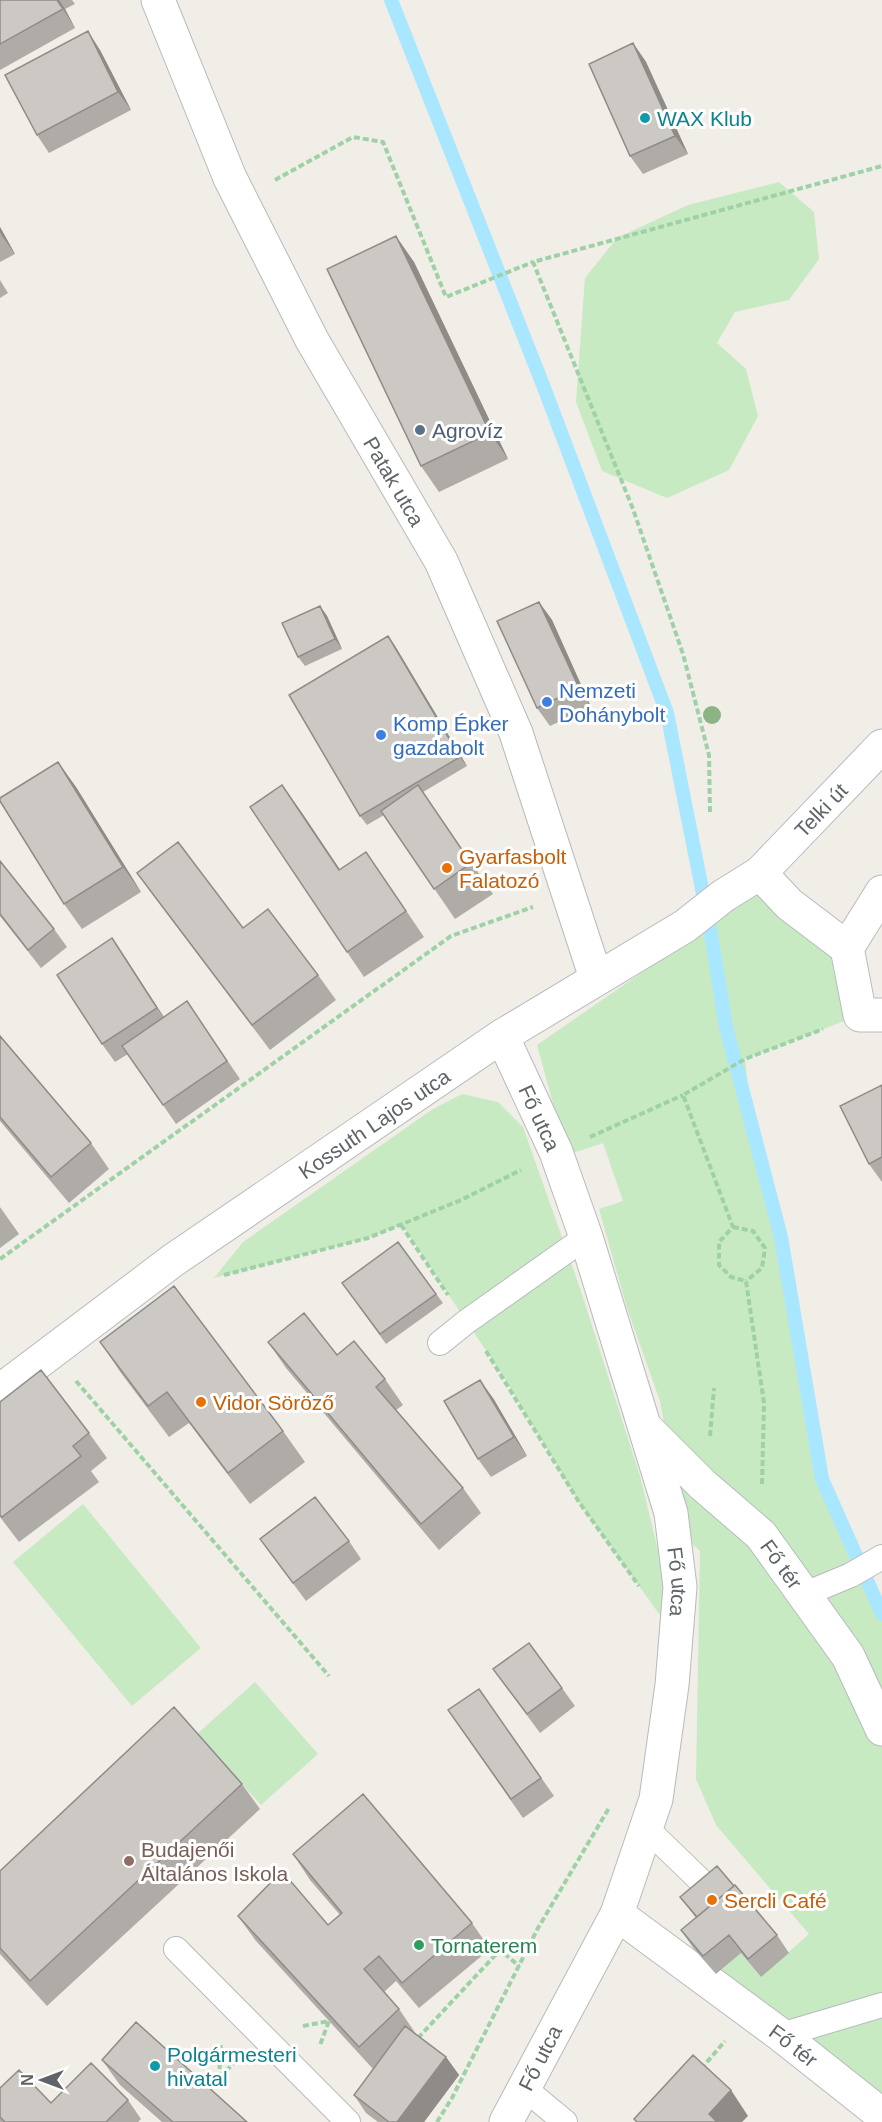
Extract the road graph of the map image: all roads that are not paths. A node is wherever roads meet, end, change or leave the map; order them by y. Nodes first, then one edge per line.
1 (158, 0) edge
2 (882, 746) edge
3 (760, 873) junction
4 (882, 892) edge
5 (847, 948) junction
6 (596, 978) junction
7 (871, 1015) edge
8 (502, 1036) junction
9 (586, 1237) junction
10 (440, 1343) dead end
11 (0, 1391) edge
12 (645, 1427) junction
13 (877, 1560) edge
14 (805, 1594) junction
15 (882, 1730) edge
16 (646, 1828) junction
17 (703, 1883) edge
18 (616, 1914) junction
19 (176, 1949) dead end
20 (882, 2005) edge
21 (781, 2035) junction
22 (524, 2088) junction
23 (882, 2115) edge
24 (348, 2122) edge
25 (506, 2122) edge
26 (566, 2122) edge

1 - 6 street, Patak utca
2 - 3 street, Telki út
3 - 5 street
3 - 6 street, Kossuth Lajos utca
4 - 5 street
5 - 7 street
6 - 8 street, Kossuth Lajos utca
8 - 9 street, Fő utca
8 - 11 street, Kossuth Lajos utca
9 - 10 lane
9 - 12 street, Fő utca
12 - 14 street, Fő tér
12 - 16 street, Fő utca
13 - 14 lane
14 - 15 street, Fő tér
16 - 17 lane
16 - 18 street, Fő utca
18 - 21 street, Fő tér
18 - 22 street, Fő utca
19 - 24 lane
20 - 21 lane
21 - 23 street, Fő tér
22 - 25 street, Fő utca
22 - 26 lane

